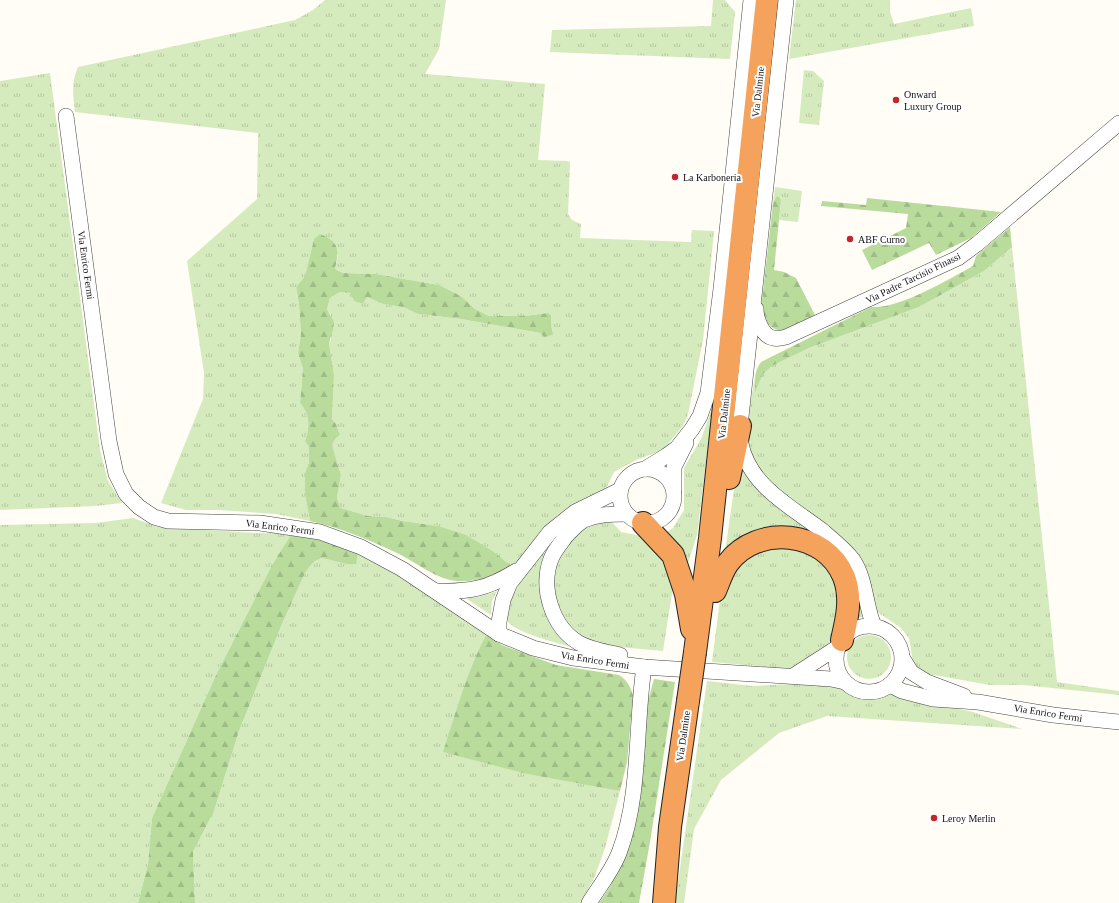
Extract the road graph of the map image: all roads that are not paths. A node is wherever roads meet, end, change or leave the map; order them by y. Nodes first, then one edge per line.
1 (751, 0) edge
2 (767, 0) edge
3 (786, 0) edge
4 (66, 116) dead end
5 (1119, 123) edge
6 (755, 288) junction
7 (740, 426) junction
8 (692, 429) junction
9 (645, 469) junction
10 (620, 490) junction
11 (674, 491) junction
12 (635, 519) junction
13 (522, 568) junction
14 (436, 591) junction
15 (715, 591) junction
16 (874, 626) junction
17 (499, 634) junction
18 (840, 643) junction
19 (695, 652) junction
20 (903, 660) junction
21 (644, 667) junction
22 (793, 676) junction
23 (846, 682) junction
24 (890, 684) junction
25 (978, 702) junction
26 (1119, 722) edge
27 (670, 827) junction
28 (589, 903) edge
29 (653, 903) edge
30 (664, 903) edge

1 - 8 street
2 - 19 highway, Via Dalmine
3 - 6 street
4 - 14 street, Via Enrico Fermi
5 - 6 street, Via Padre Tarcisio Finassi
6 - 7 street
7 - 15 highway
7 - 16 street
8 - 9 street
8 - 11 street
9 - 10 street
9 - 11 street
10 - 12 street
10 - 13 street
11 - 12 street
12 - 19 highway
12 - 21 street
13 - 14 street
13 - 17 street
14 - 17 street, Via Enrico Fermi
15 - 18 highway
15 - 19 highway
16 - 18 street
16 - 20 street, Via Enrico Fermi
17 - 21 street, Via Enrico Fermi
18 - 22 street
18 - 23 street
19 - 27 highway, Via Dalmine, bridge
20 - 24 street
20 - 25 street, Via Enrico Fermi
21 - 22 street, Via Enrico Fermi
21 - 28 street
22 - 23 street, Via Enrico Fermi
23 - 24 street, Via Enrico Fermi
24 - 25 street, Via Enrico Fermi
25 - 26 street, Via Enrico Fermi
27 - 29 highway
27 - 30 highway

